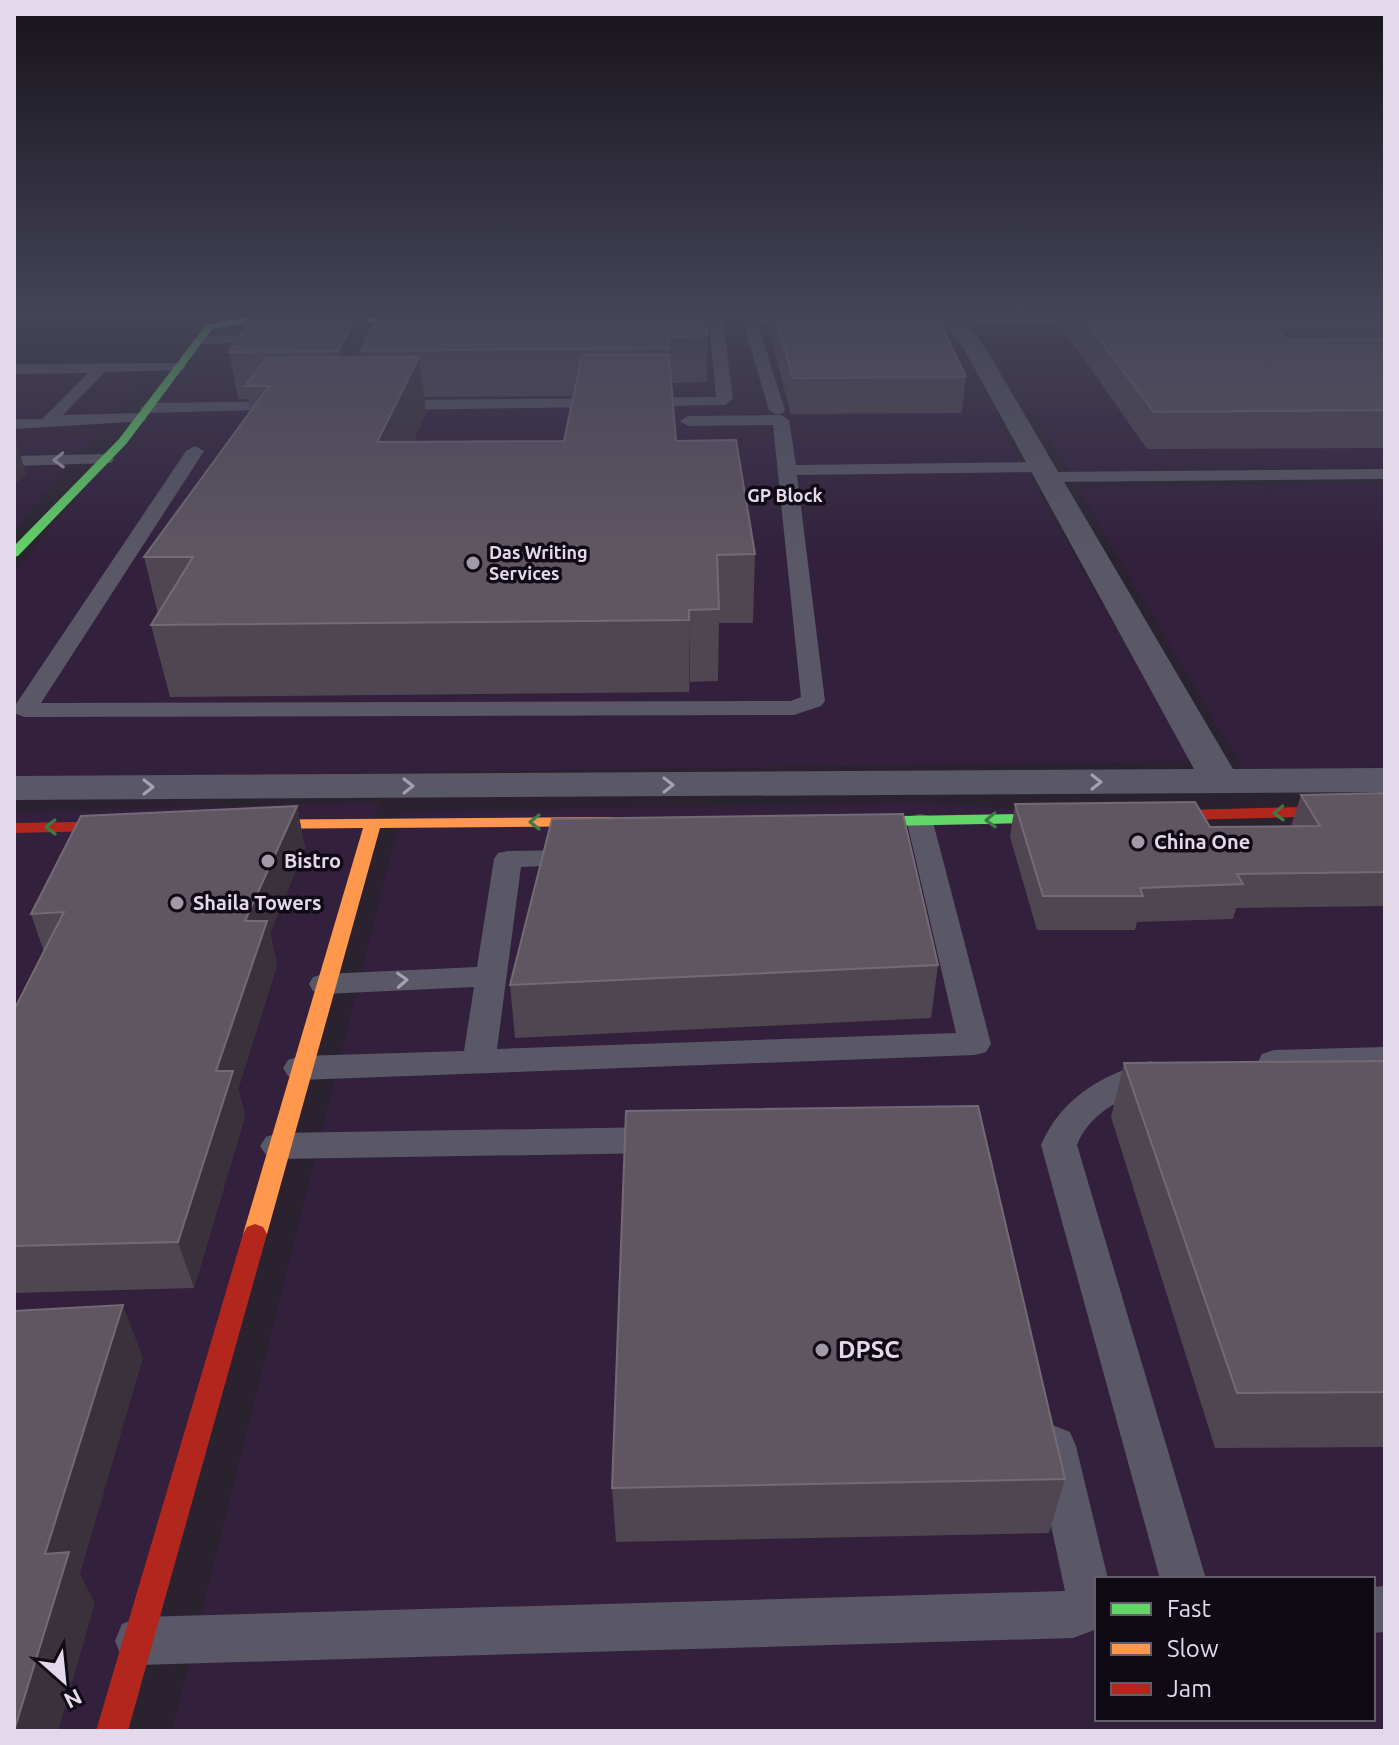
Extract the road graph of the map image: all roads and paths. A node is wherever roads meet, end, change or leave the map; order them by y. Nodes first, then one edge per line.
1 (76, 393) edge
2 (159, 393) edge
3 (724, 393) edge
4 (772, 393) edge
5 (1000, 393) edge
6 (369, 405) edge
7 (309, 406) edge
8 (777, 410) dead end
9 (141, 416) junction
10 (49, 420) junction
11 (670, 421) edge
12 (14, 423) edge
13 (195, 451) dead end
14 (105, 459) junction
15 (14, 461) edge
16 (788, 470) junction
17 (1045, 472) junction
18 (1385, 474) edge
19 (20, 539) edge
20 (1385, 780) edge
21 (1221, 782) junction
22 (14, 788) edge
23 (1385, 810) edge
24 (1122, 817) edge
25 (1091, 818) edge
26 (825, 822) edge
27 (373, 823) junction
28 (217, 825) edge
29 (154, 826) edge
30 (14, 828) edge
31 (623, 838) joint
32 (915, 843) junction
33 (491, 976) junction
34 (324, 984) junction
35 (1385, 1059) edge
36 (479, 1060) junction
37 (1245, 1063) edge
38 (1183, 1064) edge
39 (300, 1068) junction
40 (696, 1140) edge
41 (278, 1146) junction
42 (1046, 1407) edge
43 (1182, 1577) edge
44 (138, 1641) junction
45 (112, 1731) edge

1 - 10 lane
2 - 9 street
3 - 6 lane
4 - 8 lane
5 - 17 street
7 - 9 lane
9 - 10 lane
9 - 12 lane
9 - 14 street
10 - 12 lane
11 - 16 lane
13 - 16 lane
14 -> 15 lane
14 - 19 street
16 - 17 lane
17 - 18 lane
17 - 21 street
20 - 21 street
22 -> 21 street
23 -> 24 street
25 -> 32 street
26 - 32 street
27 - 28 street
31 -> 27 street
27 - 34 street
29 -> 30 street
31 - 33 lane
32 - 36 lane
34 -> 33 lane
33 - 36 lane
34 - 39 street
35 - 37 lane
36 - 39 lane
38 - 43 lane
39 - 41 street
40 - 41 lane
41 - 44 street
42 - 44 lane
44 - 45 street

